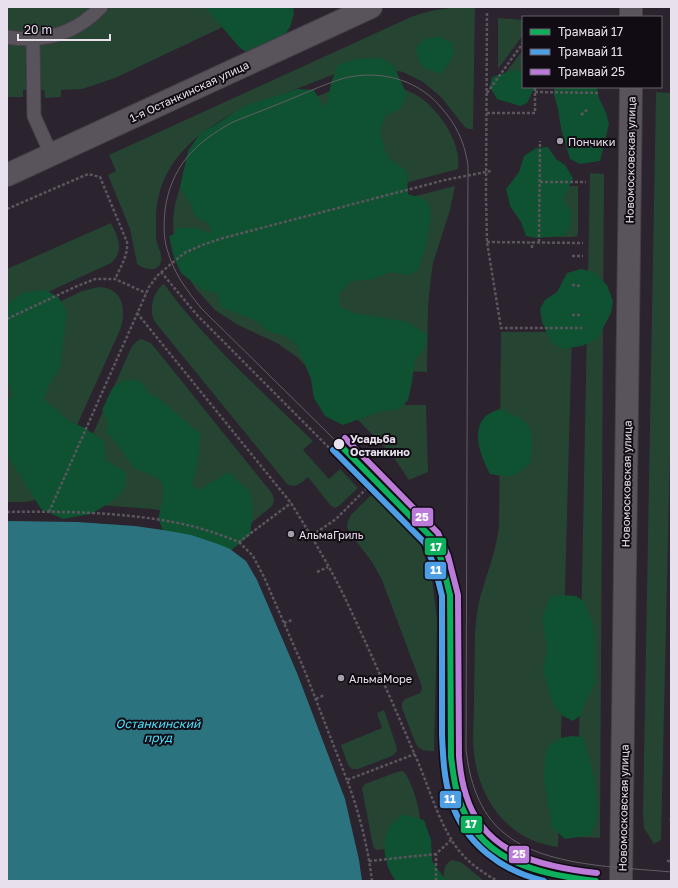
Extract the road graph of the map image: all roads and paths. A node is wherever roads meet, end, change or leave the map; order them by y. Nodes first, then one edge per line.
1 (101, 7) edge
2 (371, 7) edge
3 (487, 13) dead end
4 (7, 37) edge
5 (33, 39) junction
6 (522, 44) edge
7 (535, 88) edge
8 (630, 88) edge
9 (535, 92) junction
10 (487, 93) junction
11 (600, 93) dead end
12 (588, 109) dead end
13 (487, 113) junction
14 (581, 115) dead end
15 (540, 140) dead end
16 (51, 154) junction
17 (486, 171) junction
18 (491, 171) dead end
19 (7, 175) edge
20 (540, 182) junction
21 (586, 182) dead end
22 (7, 209) edge
23 (487, 242) junction
24 (532, 242) junction
25 (539, 242) junction
26 (582, 243) dead end
27 (532, 248) dead end
28 (572, 256) dead end
29 (582, 256) dead end
30 (161, 272) junction
31 (115, 279) junction
32 (572, 285) dead end
33 (582, 286) dead end
34 (146, 293) junction
35 (137, 313) junction
36 (572, 315) dead end
37 (582, 315) dead end
38 (7, 319) edge
39 (532, 324) dead end
40 (532, 328) junction
41 (582, 328) dead end
42 (290, 503) junction
43 (7, 512) edge
44 (49, 512) junction
45 (311, 536) junction
46 (239, 542) junction
47 (328, 567) junction
48 (317, 572) dead end
49 (292, 620) dead end
50 (284, 623) junction
51 (380, 676) junction
52 (365, 681) dead end
53 (324, 696) dead end
54 (316, 699) junction
55 (415, 754) junction
56 (347, 780) junction
57 (451, 840) junction
58 (436, 854) junction
59 (369, 861) junction
60 (667, 861) dead end
61 (671, 861) edge
62 (372, 881) edge
63 (436, 881) edge
64 (498, 881) edge
65 (622, 881) edge

1 - 5 lane
2 - 16 street, 1-я Останкинская улица
3 - 10 path
4 - 5 lane
5 - 16 lane
6 - 10 path
7 - 9 path
8 - 65 street, Новомосковская улица
9 - 11 path
9 - 13 path
10 - 13 path
12 - 14 path
13 - 17 path
15 - 20 path
16 - 19 street, 1-я Останкинская улица
17 - 18 path
17 - 23 path
17 - 30 path
20 - 21 path
20 - 25 path
22 - 31 path
23 - 24 path
23 - 40 path
24 - 25 path
24 - 27 path
25 - 26 path
28 - 29 path
30 - 34 path
30 - 45 path
31 - 34 path
31 - 38 path
32 - 33 path
34 - 35 path
35 - 42 path
35 - 44 path
36 - 37 path
39 - 40 path
40 - 41 path
42 - 45 path
42 - 46 path
43 - 44 path
44 - 46 path
45 - 47 path
46 - 50 path
47 - 48 path
47 - 51 path
49 - 50 path
50 - 54 path
51 - 52 path
51 - 55 path
53 - 54 path
54 - 56 path
55 - 56 path
55 - 57 path
56 - 59 path
57 - 58 path
57 - 64 path
58 - 59 path
58 - 63 path
59 - 62 path
60 - 61 path

